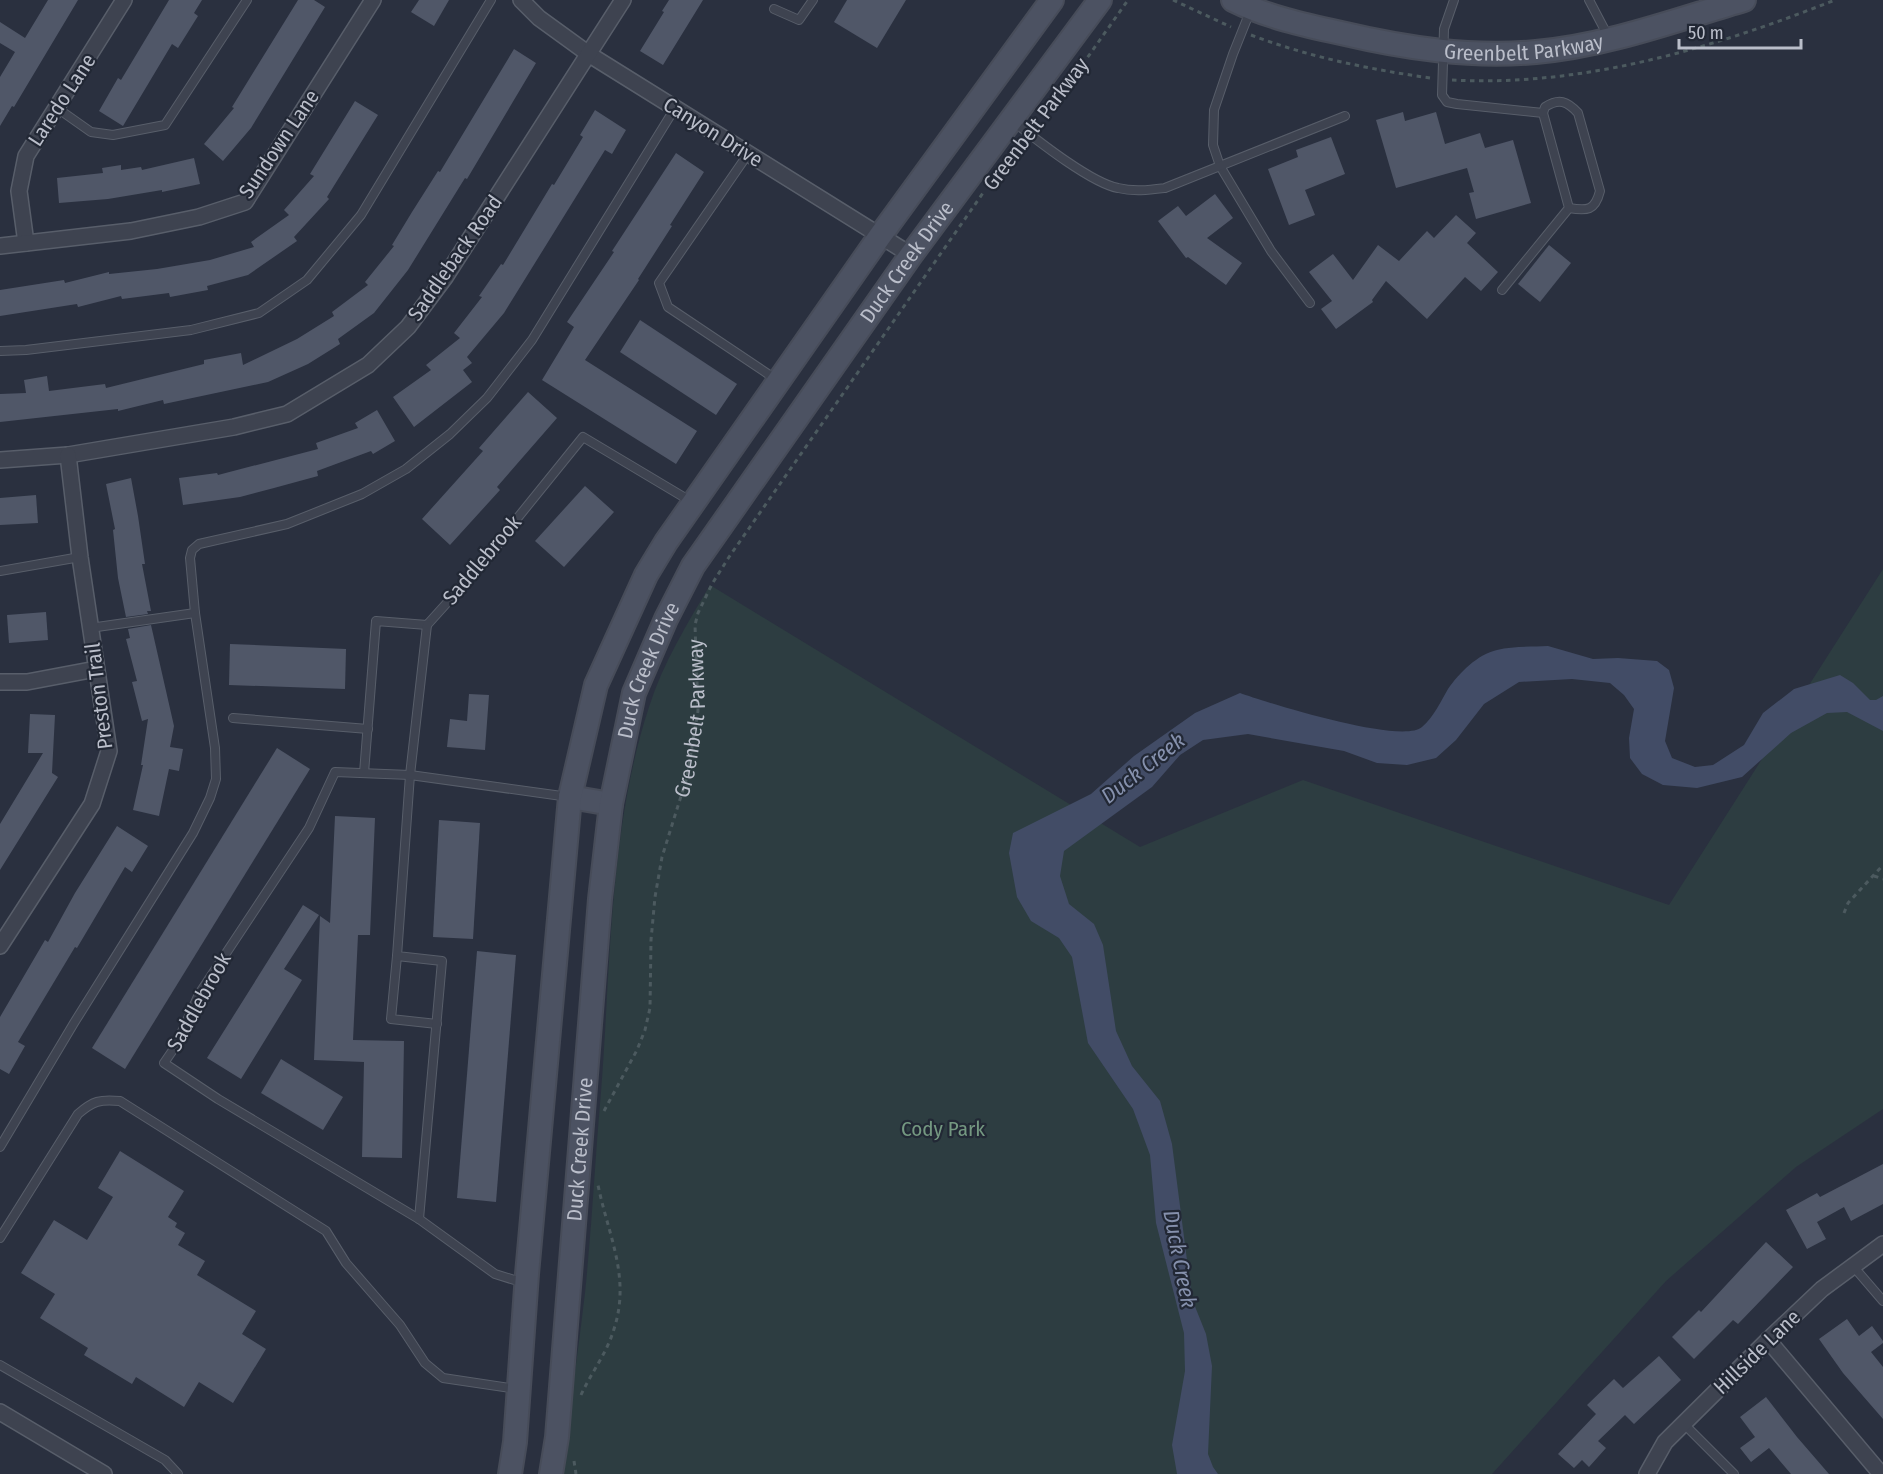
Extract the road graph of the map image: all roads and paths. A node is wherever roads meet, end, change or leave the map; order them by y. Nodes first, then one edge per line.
1 (124, 0) edge
2 (247, 0) edge
3 (373, 0) edge
4 (491, 0) edge
5 (521, 0) edge
6 (623, 0) edge
7 (813, 0) edge
8 (1052, 0) edge
9 (1100, 0) edge
10 (1128, 0) edge
11 (1454, 0) edge
12 (1590, 0) edge
13 (1744, 0) edge
14 (1242, 5) edge
15 (774, 9) dead end
16 (1610, 39) junction
17 (1443, 52) junction
18 (590, 55) junction
19 (1054, 96) dead end
20 (57, 108) junction
21 (675, 108) junction
22 (1543, 113) junction
23 (1345, 116) dead end
24 (1012, 120) junction
25 (748, 154) junction
26 (1220, 166) junction
27 (986, 189) dead end
28 (1569, 208) junction
29 (880, 236) junction
30 (26, 243) junction
31 (0, 246) edge
32 (911, 255) junction
33 (1502, 290) dead end
34 (1310, 303) dead end
35 (0, 351) edge
36 (779, 381) junction
37 (68, 455) junction
38 (0, 460) edge
39 (694, 502) junction
40 (724, 521) junction
41 (80, 557) junction
42 (0, 571) edge
43 (195, 613) junction
44 (427, 625) junction
45 (90, 628) junction
46 (96, 669) junction
47 (0, 682) edge
48 (233, 718) dead end
49 (368, 729) junction
50 (364, 773) junction
51 (410, 775) junction
52 (570, 797) junction
53 (611, 804) junction
54 (1883, 865) edge
55 (1874, 876) junction
56 (1883, 879) edge
57 (1844, 913) dead end
58 (0, 945) edge
59 (397, 956) junction
60 (437, 1024) junction
61 (602, 1116) dead end
62 (0, 1147) edge
63 (597, 1178) dead end
64 (419, 1219) junction
65 (0, 1238) edge
66 (1883, 1244) edge
67 (1853, 1266) junction
68 (526, 1284) junction
69 (1883, 1301) edge
70 (1768, 1340) junction
71 (0, 1365) edge
72 (519, 1390) junction
73 (579, 1399) dead end
74 (0, 1412) edge
75 (1684, 1424) junction
76 (574, 1459) dead end
77 (96, 1472) edge
78 (178, 1474) edge
79 (510, 1474) edge
80 (551, 1474) edge
81 (576, 1474) edge
82 (1647, 1474) edge
83 (1734, 1474) edge
84 (1881, 1474) edge

1 - 20 street, Laredo Lane
2 - 20 lane
3 - 30 street, Sundown Lane
4 - 35 lane
5 - 18 street, Canyon Drive
6 - 18 street, Saddleback Road
7 - 15 lane
8 - 29 main road, Duck Creek Drive
9 - 24 main road, Duck Creek Drive
10 - 19 path, Greenbelt Parkway
11 - 17 lane
12 - 16 lane
13 - 16 main road, Greenbelt Parkway
14 - 17 main road, Greenbelt Parkway
14 - 26 lane
16 - 17 main road, Greenbelt Parkway
17 - 22 lane
18 - 21 street, Canyon Drive
18 - 37 street, Saddleback Road
20 - 30 street, Laredo Lane
21 - 25 street, Canyon Drive
21 - 43 lane
22 - 28 lane
22 - 28 lane
23 - 26 lane
24 - 26 lane
24 - 32 main road, Duck Creek Drive
25 - 29 street, Canyon Drive
25 - 36 lane
26 - 34 lane
27 - 61 path, Greenbelt Parkway
28 - 33 lane
29 - 32 street, Canyon Drive
29 - 36 main road, Duck Creek Drive
30 - 31 street, Sundown Lane
32 - 40 main road, Duck Creek Drive
36 - 39 main road, Duck Creek Drive
37 - 38 street, Saddleback Road
37 - 41 street, Preston Trail
39 - 40 main road
39 - 44 lane, Saddlebrook
39 - 52 main road, Duck Creek Drive
40 - 53 main road, Duck Creek Drive
41 - 42 lane
41 - 45 street, Preston Trail
43 - 45 lane
43 - 62 lane
44 - 49 lane, Saddlebrook
44 - 51 lane
45 - 46 street, Preston Trail
46 - 47 street
46 - 58 street, Preston Trail
48 - 49 lane
49 - 50 lane, Saddlebrook
50 - 51 lane, Saddlebrook
50 - 64 lane, Saddlebrook
51 - 52 lane, Saddlebrook
51 - 59 lane
52 - 53 main road
52 - 68 main road, Duck Creek Drive
53 - 80 main road, Duck Creek Drive
54 - 55 path
55 - 56 path
55 - 57 path
59 - 60 lane
59 - 60 lane
60 - 64 lane
63 - 73 path
64 - 68 lane, Saddlebrook
65 - 72 lane
66 - 67 street, Hillside Lane
67 - 69 lane
67 - 70 street, Hillside Lane
68 - 72 main road, Duck Creek Drive
70 - 75 street, Hillside Lane
70 - 84 street
71 - 78 lane
72 - 79 main road, Duck Creek Drive
74 - 77 street
75 - 82 street, Hillside Lane
75 - 83 lane
76 - 81 path

